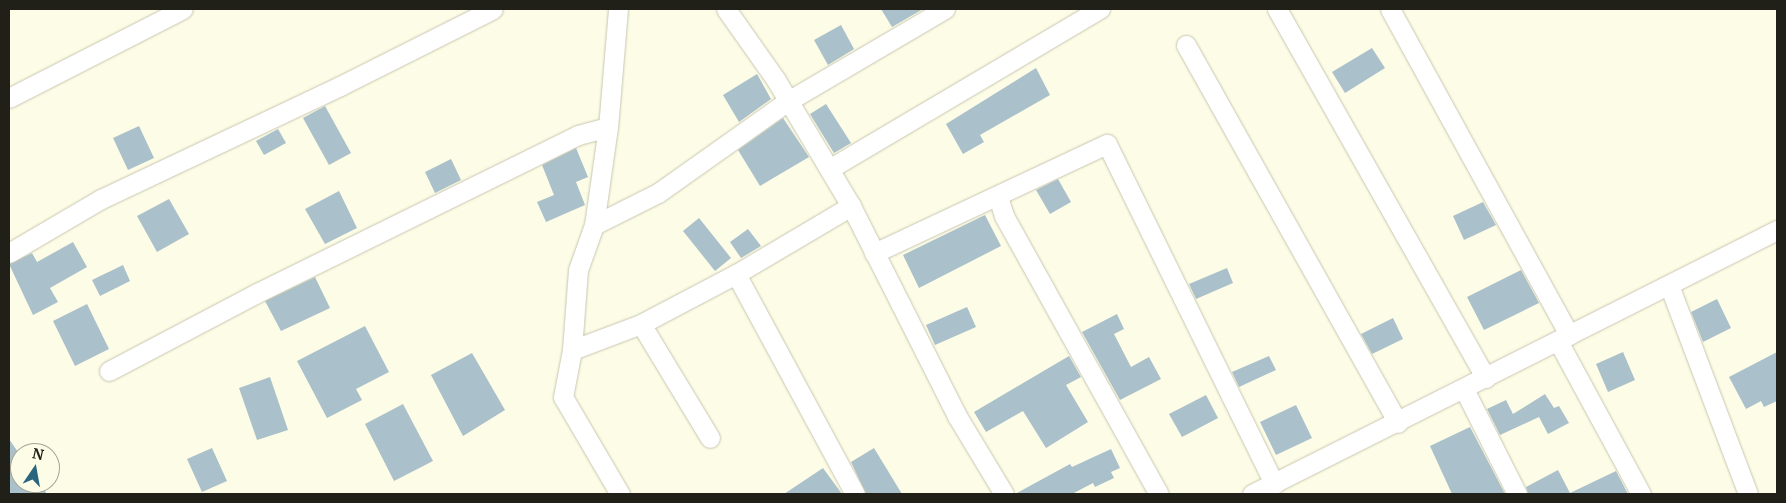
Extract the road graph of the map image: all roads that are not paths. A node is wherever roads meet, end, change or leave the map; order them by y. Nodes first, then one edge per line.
1 (183, 9) edge
2 (493, 9) edge
3 (618, 9) edge
4 (726, 9) edge
5 (945, 9) edge
6 (1100, 9) edge
7 (1277, 9) edge
8 (1390, 9) edge
9 (1186, 44) dead end
10 (9, 98) edge
11 (788, 101) junction
12 (608, 127) junction
13 (829, 169) junction
14 (998, 196) junction
15 (851, 206) junction
16 (594, 225) junction
17 (1777, 230) edge
18 (9, 253) edge
19 (874, 253) junction
20 (736, 274) junction
21 (1669, 285) junction
22 (641, 324) junction
23 (1564, 338) junction
24 (572, 350) junction
25 (109, 371) dead end
26 (1486, 378) junction
27 (1464, 389) junction
28 (1398, 422) junction
29 (710, 438) dead end
30 (1274, 484) junction
31 (620, 494) edge
32 (855, 494) edge
33 (1004, 494) edge
34 (1159, 494) edge
35 (1252, 494) edge
36 (1517, 494) edge
37 (1641, 494) edge
38 (1748, 494) edge

1 - 10 street
2 - 18 street
3 - 12 street
4 - 11 street
5 - 11 street
6 - 13 street
7 - 26 street
8 - 23 street
9 - 28 street
11 - 13 street
11 - 16 street
12 - 16 street
12 - 25 street
13 - 15 street
14 - 19 street
14 - 30 street
14 - 34 street
15 - 19 street
15 - 20 street
16 - 24 street
17 - 21 street
19 - 33 street
20 - 22 street
20 - 32 street
21 - 23 street
21 - 38 street
22 - 24 street
22 - 29 street
23 - 26 street
23 - 37 street
24 - 31 street
26 - 27 street
27 - 28 street
27 - 36 street
28 - 30 street
30 - 35 street

